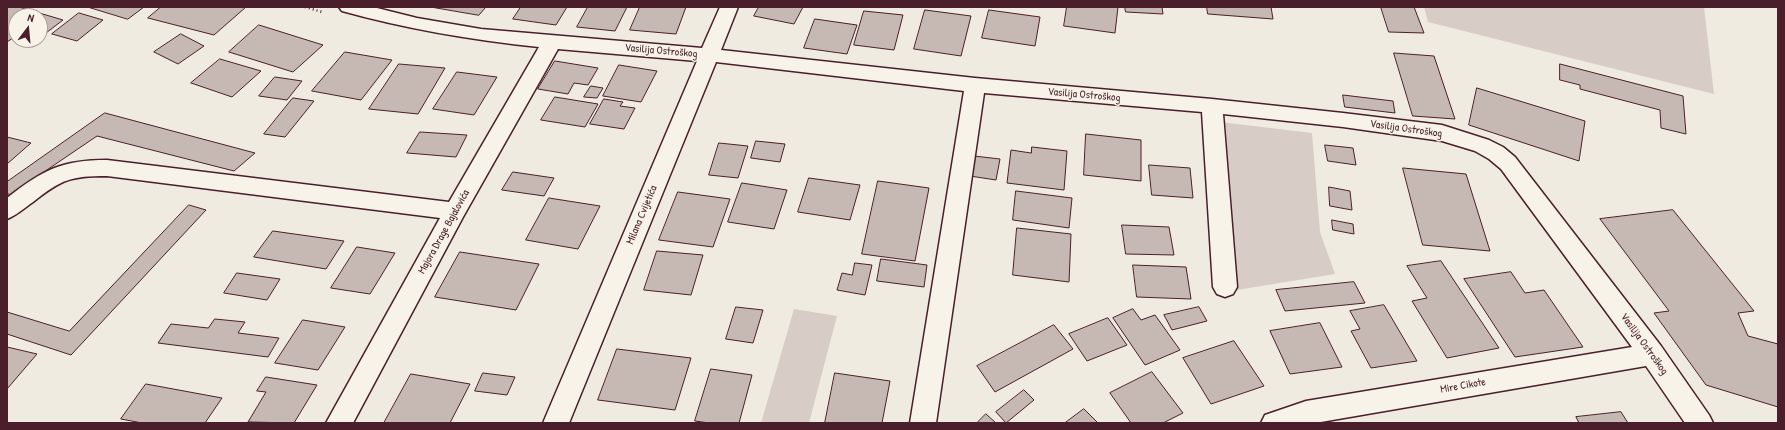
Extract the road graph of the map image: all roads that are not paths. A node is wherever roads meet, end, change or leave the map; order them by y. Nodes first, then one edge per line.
1 (348, 7) edge
2 (729, 7) edge
3 (552, 42) junction
4 (709, 55) junction
5 (975, 85) junction
6 (1212, 106) junction
7 (7, 210) edge
8 (455, 211) junction
9 (1225, 287) dead end
10 (1652, 354) junction
11 (339, 423) edge
12 (556, 423) edge
13 (923, 423) edge
14 (1274, 423) edge
15 (1700, 423) edge

1 - 3 street, Vasilija Ostroškog
2 - 4 street, Milana Cvijetića
3 - 4 street, Vasilija Ostroškog
3 - 8 street, Majora Drage Bajalovića
4 - 5 street, Vasilija Ostroškog
4 - 12 street, Milana Cvijetića
5 - 6 street, Vasilija Ostroškog
5 - 13 street
6 - 9 street
6 - 10 street, Vasilija Ostroškog
7 - 8 street
8 - 11 street, Majora Drage Bajalovića
10 - 14 street, Mire Cikote
10 - 15 street, Vasilija Ostroškog

